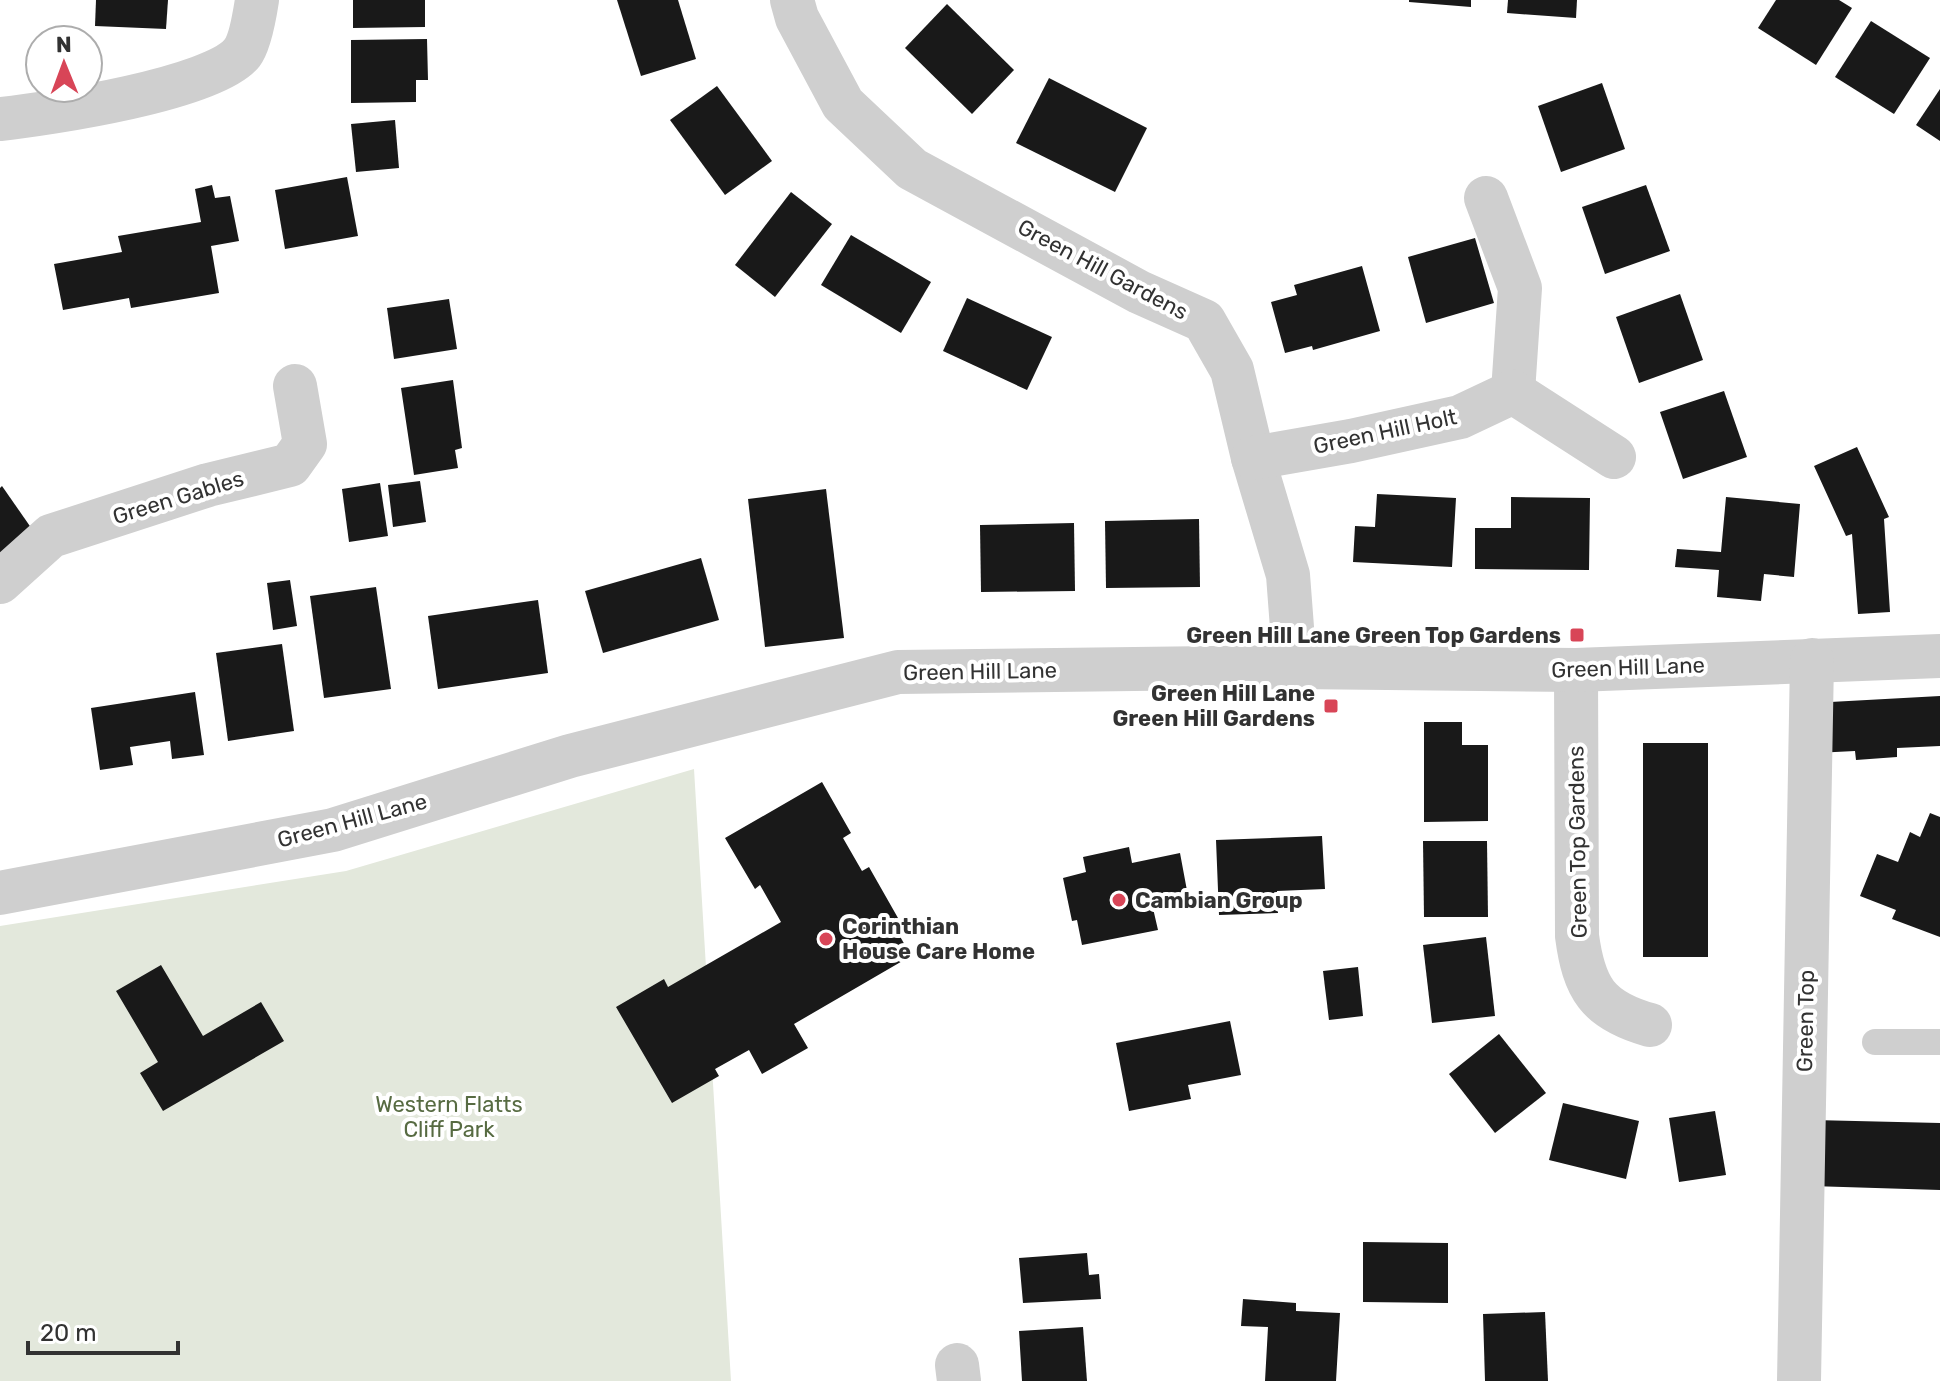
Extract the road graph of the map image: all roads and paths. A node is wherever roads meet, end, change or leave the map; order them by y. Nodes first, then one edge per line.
1 (257, 0) edge
2 (792, 0) edge
3 (0, 119) edge
4 (1486, 198) dead end
5 (295, 386) dead end
6 (1513, 392) junction
7 (1614, 457) dead end
8 (1253, 458) junction
9 (0, 582) edge
10 (1940, 656) edge
11 (1812, 660) junction
12 (1295, 667) junction
13 (1576, 670) junction
14 (0, 893) edge
15 (1650, 1025) dead end
16 (1875, 1042) dead end
17 (1940, 1042) edge
18 (1799, 1381) edge

1 - 3 street
2 - 8 street, Green Hill Gardens
4 - 6 street
5 - 9 street, Green Gables
6 - 7 street
6 - 8 street, Green Hill Holt
8 - 12 street, Green Hill Gardens
10 - 11 street, Green Hill Lane
11 - 13 street, Green Hill Lane
11 - 18 street, Green Top
12 - 13 street, Green Hill Lane
12 - 14 street, Green Hill Lane
13 - 15 street, Green Top Gardens
16 - 17 lane

